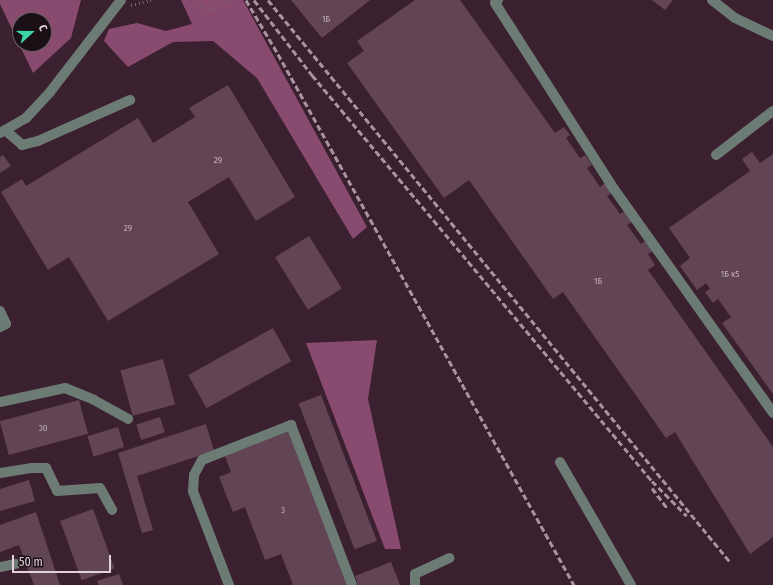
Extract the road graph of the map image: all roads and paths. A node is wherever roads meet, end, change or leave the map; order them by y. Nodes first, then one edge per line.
1 (151, 0) edge
2 (198, 0) edge
3 (230, 0) edge
4 (498, 0) edge
5 (712, 0) edge
6 (118, 4) edge
7 (773, 36) edge
8 (130, 100) dead end
9 (773, 111) edge
10 (2, 131) edge
11 (716, 155) dead end
12 (0, 311) edge
13 (0, 327) edge
14 (0, 402) edge
15 (773, 413) edge
16 (128, 419) dead end
17 (560, 462) dead end
18 (0, 473) edge
19 (112, 510) dead end
20 (449, 558) dead end
21 (16, 564) dead end
22 (0, 566) edge
23 (229, 585) edge
24 (352, 585) edge
25 (415, 585) edge
26 (631, 585) edge

1 - 6 path
2 - 3 path
4 - 15 lane
5 - 7 lane
6 - 10 lane
8 - 10 lane
9 - 11 lane
12 - 13 lane
14 - 16 lane
17 - 26 lane
18 - 19 lane
20 - 25 lane
21 - 22 lane
23 - 24 lane

